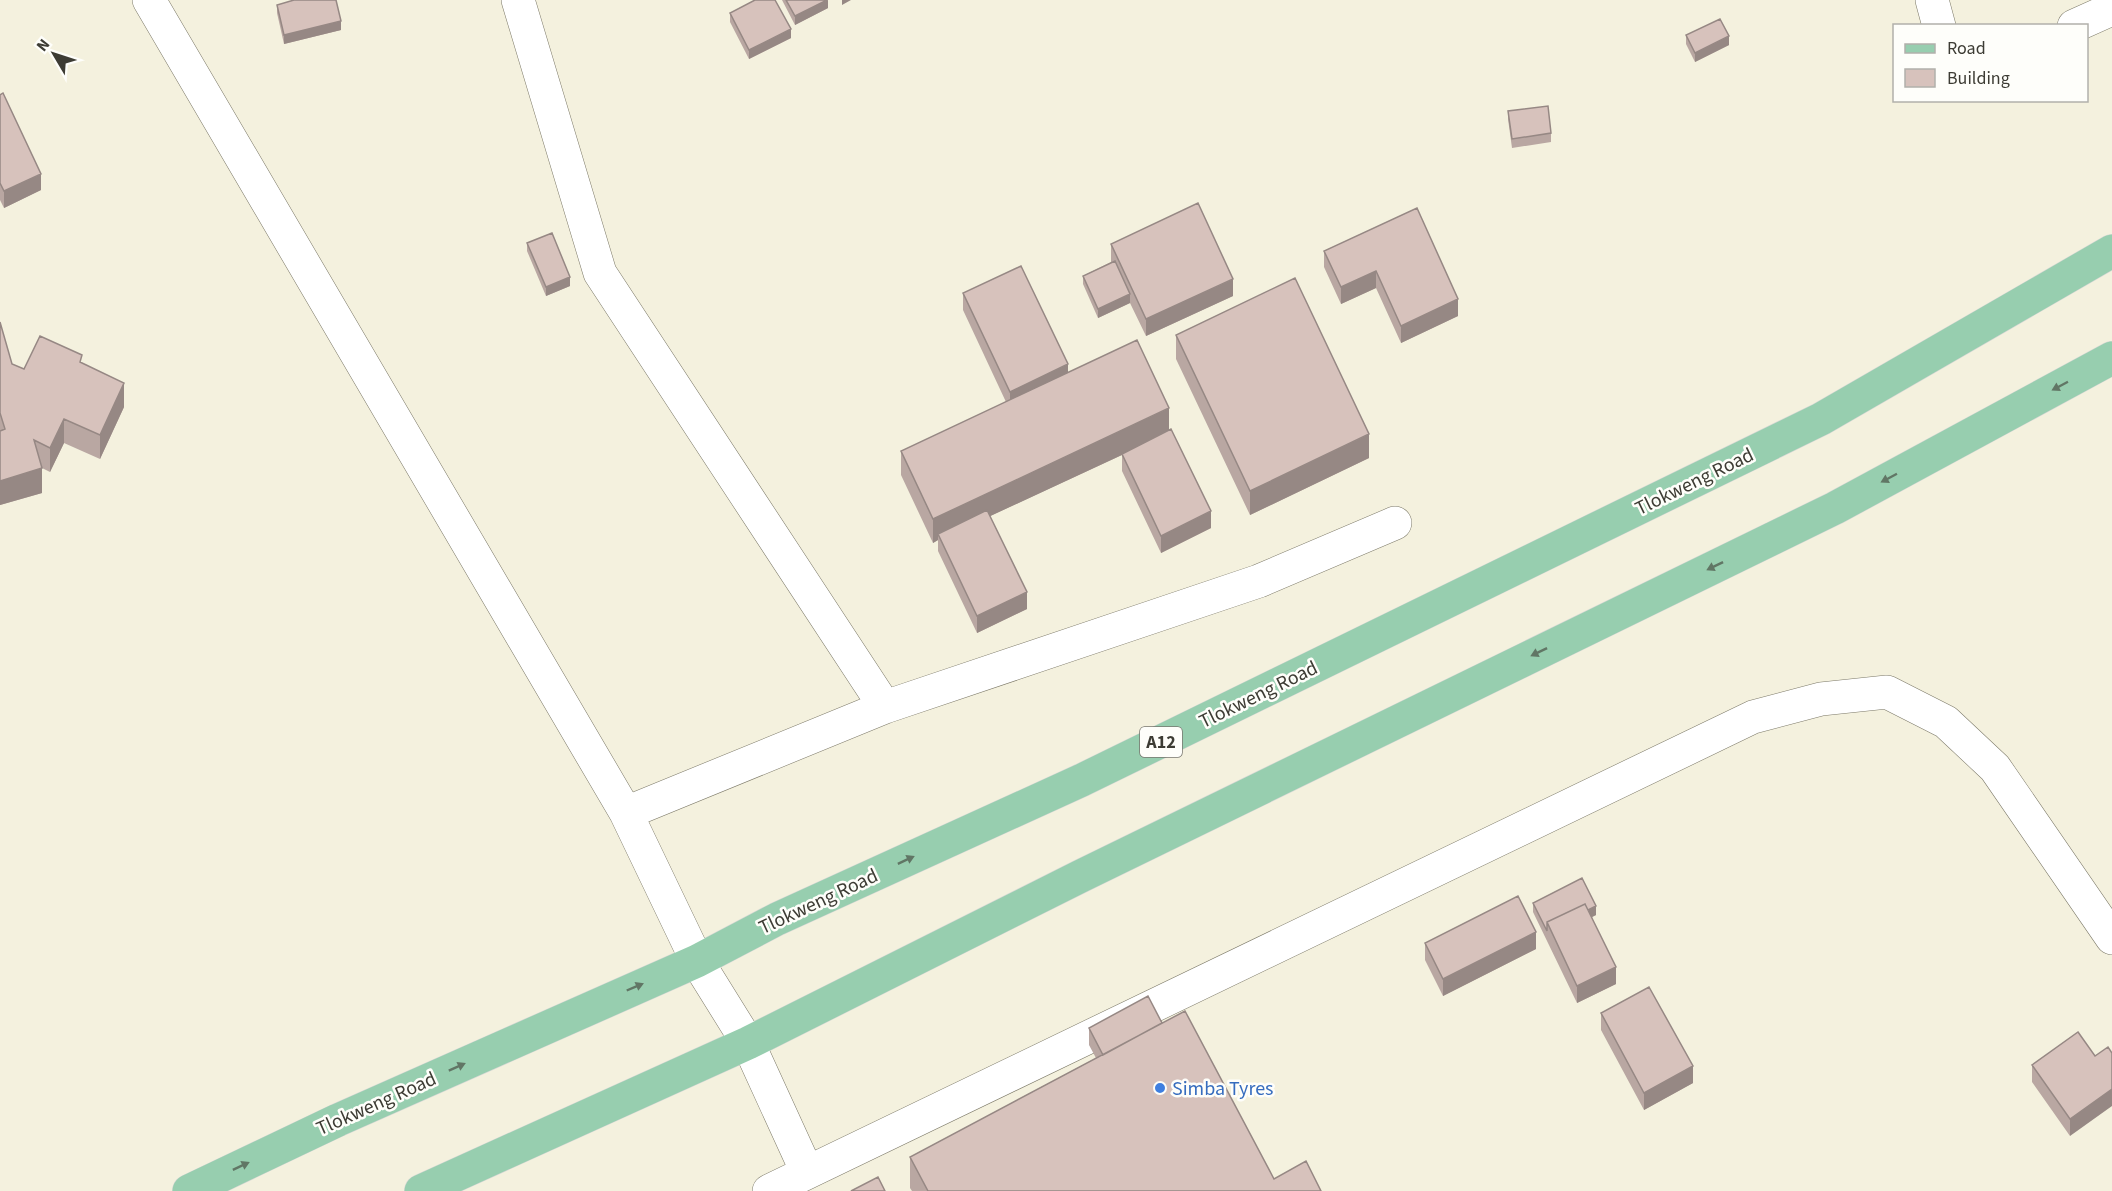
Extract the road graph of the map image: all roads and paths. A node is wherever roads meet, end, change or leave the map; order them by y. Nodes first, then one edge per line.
1 (149, 0) edge
2 (518, 0) edge
3 (1932, 0) edge
4 (2112, 9) edge
5 (1938, 24) edge
6 (2078, 24) edge
7 (2112, 251) edge
8 (2112, 358) edge
9 (1395, 523) dead end
10 (885, 707) junction
11 (626, 813) junction
12 (2112, 938) edge
13 (697, 961) junction
14 (748, 1043) junction
15 (807, 1172) junction
16 (189, 1191) edge
17 (421, 1191) edge
18 (769, 1191) edge

1 - 11 street
2 - 10 street
3 - 5 street
4 - 6 street
13 -> 7 main road, Tlokweng Road / A12
8 -> 14 main road
9 - 10 street
10 - 11 street
11 - 13 street
12 - 15 street
13 - 14 street
16 -> 13 main road, Tlokweng Road / A12
14 - 15 street
14 - 17 main road
15 - 18 street

